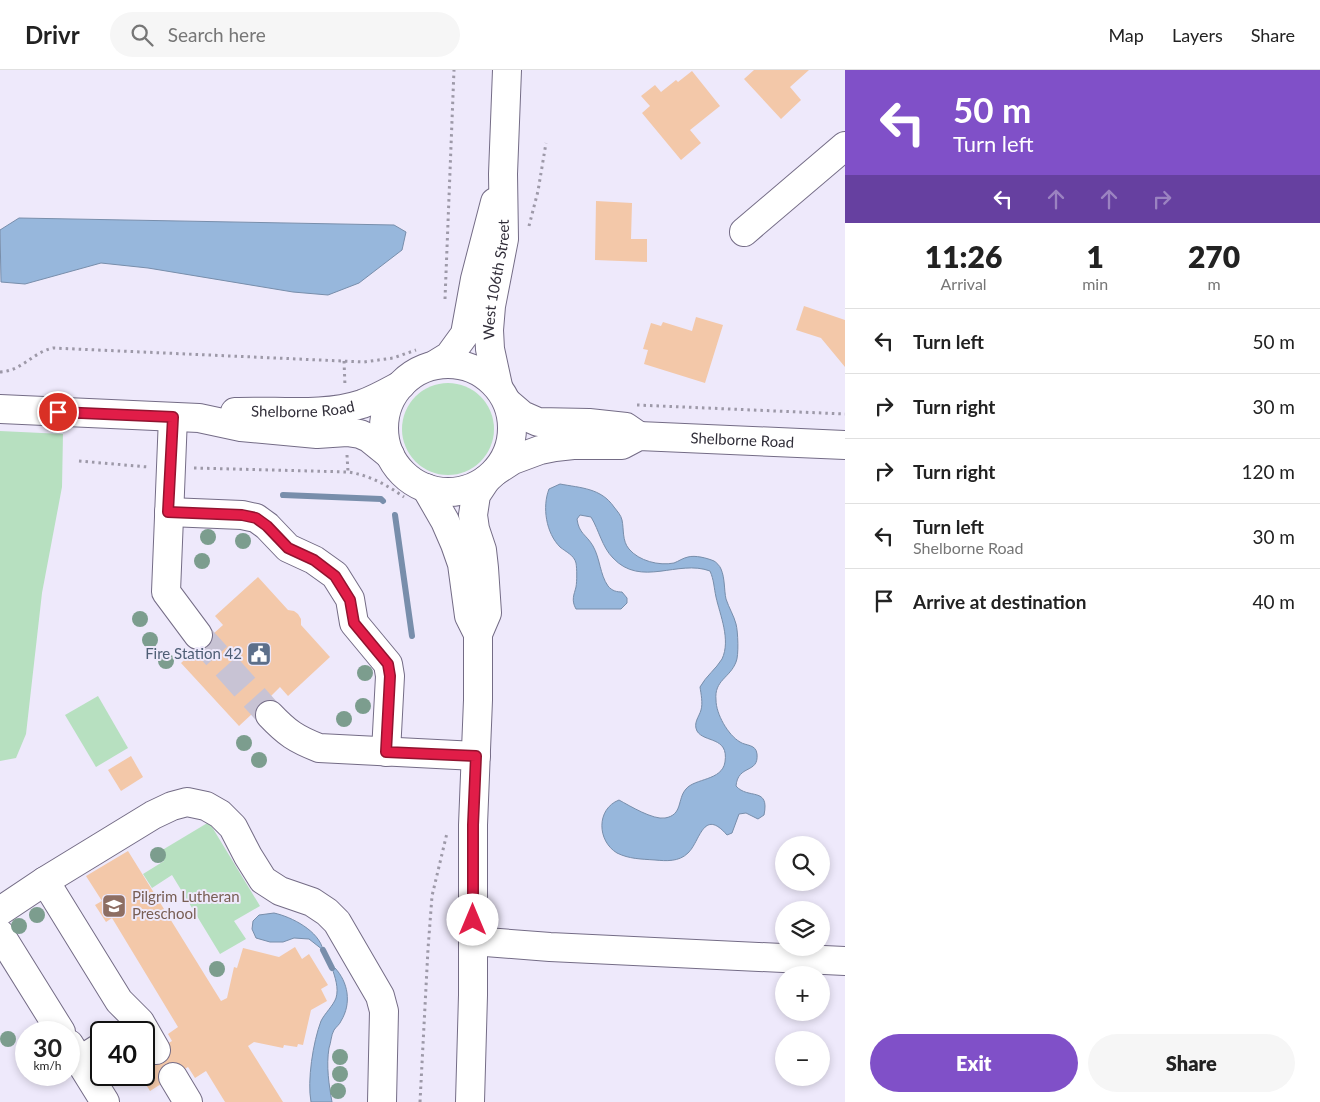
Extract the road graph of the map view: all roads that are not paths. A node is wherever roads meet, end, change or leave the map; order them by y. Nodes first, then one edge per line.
1 (508, 70) edge
2 (845, 146) edge
3 (503, 174) junction
4 (744, 232) dead end
5 (428, 356) junction
6 (401, 385) junction
7 (503, 395) junction
8 (0, 409) edge
9 (186, 418) junction
10 (639, 436) junction
11 (845, 445) edge
12 (390, 455) junction
13 (491, 475) junction
14 (426, 488) junction
15 (168, 512) junction
16 (478, 634) junction
17 (198, 635) tunnel mouth
18 (270, 715) tunnel mouth
19 (386, 752) junction
20 (476, 756) junction
21 (44, 881) junction
22 (0, 911) edge
23 (0, 934) edge
24 (473, 941) junction
25 (845, 961) edge
26 (54, 1021) edge
27 (129, 1021) edge
28 (83, 1051) edge
29 (105, 1102) edge
30 (382, 1102) edge
31 (470, 1102) edge

1 - 3 street, West 106th Street
2 - 4 street
3 - 5 street, West 106th Street
3 - 7 street, West 106th Street
5 - 6 street
5 - 7 street
6 - 9 street, Shelborne Road
6 - 12 street
7 - 10 street, Shelborne Road
7 - 13 street
8 - 9 street, Shelborne Road
9 - 12 street, Shelborne Road
9 - 15 street
10 - 11 street, Shelborne Road
10 - 13 street, Shelborne Road
12 - 14 street
13 - 14 street
13 - 16 street
14 - 16 street
15 - 17 street
15 - 19 street
16 - 20 street
18 - 19 street
19 - 20 street
20 - 24 street
21 - 22 street
21 - 27 street
21 - 30 street
23 - 26 street
24 - 25 street
24 - 31 street
28 - 29 street

